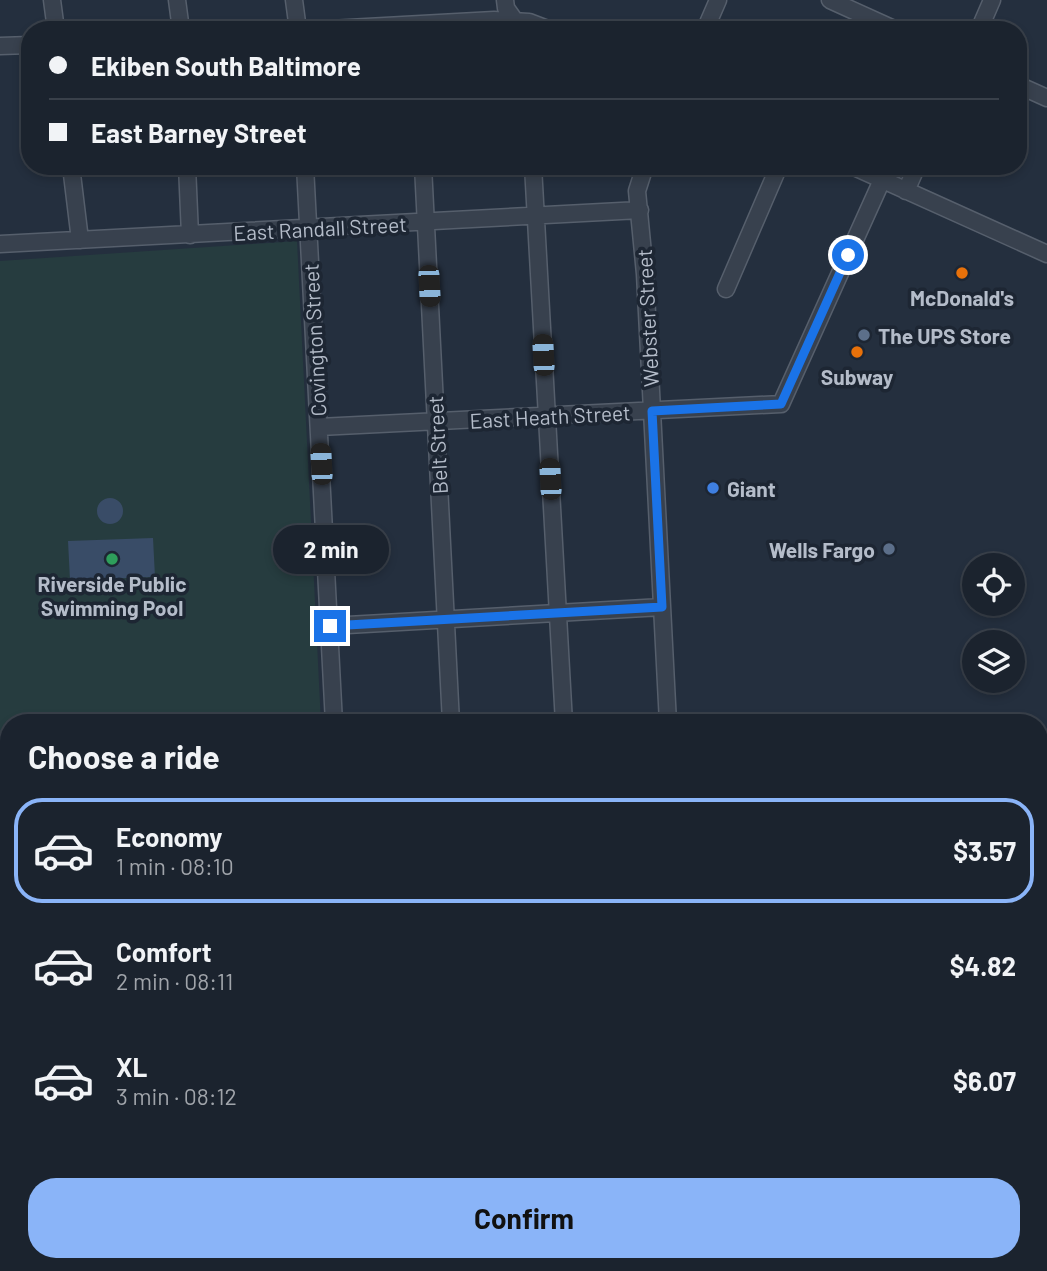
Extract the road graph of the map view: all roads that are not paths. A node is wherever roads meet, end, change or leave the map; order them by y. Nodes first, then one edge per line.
1 (52, 0) edge
2 (177, 0) edge
3 (294, 0) edge
4 (505, 0) edge
5 (719, 0) edge
6 (830, 0) edge
7 (992, 0) edge
8 (55, 21) edge
9 (180, 21) edge
10 (297, 21) edge
11 (516, 21) edge
12 (709, 21) edge
13 (876, 21) edge
14 (983, 21) edge
15 (21, 45) edge
16 (0, 46) edge
17 (1027, 89) edge
18 (1047, 98) edge
19 (72, 175) edge
20 (187, 175) edge
21 (305, 175) edge
22 (423, 175) edge
23 (533, 175) edge
24 (642, 175) edge
25 (775, 175) edge
26 (871, 175) edge
27 (914, 175) edge
28 (882, 180) junction
29 (906, 191) junction
30 (640, 210) junction
31 (535, 216) junction
32 (425, 222) junction
33 (308, 229) junction
34 (190, 235) junction
35 (79, 240) junction
36 (0, 244) edge
37 (1047, 254) edge
38 (726, 289) dead end
39 (652, 411) junction
40 (546, 416) junction
41 (436, 421) junction
42 (319, 427) junction
43 (662, 607) junction
44 (557, 613) junction
45 (446, 618) junction
46 (330, 626) junction
47 (334, 714) edge
48 (451, 714) edge
49 (563, 714) edge
50 (668, 714) edge

1 - 8 street
2 - 9 street
3 - 10 street
4 - 11 street
5 - 12 street
6 - 13 street
7 - 14 street
15 - 16 street
17 - 18 street
19 - 35 street
20 - 34 street
21 - 33 street, Covington Street
22 - 32 street, Belt Street
23 - 31 street
24 - 30 street, Webster Street
25 - 38 street
26 - 28 street
27 - 29 street
28 - 29 street
28 - 39 street, East Heath Street
29 - 37 street
30 - 31 street, East Randall Street
30 - 39 street, Webster Street
31 - 32 street, East Randall Street
31 - 40 street
32 - 33 street, East Randall Street
32 - 41 street, Belt Street
33 - 34 street, East Randall Street
33 - 42 street, Covington Street
34 - 35 street, East Randall Street
35 - 36 street, East Randall Street
39 - 40 street, East Heath Street
39 - 43 street, Webster Street
40 - 41 street, East Heath Street
40 - 44 street
41 - 42 street, East Heath Street
41 - 45 street, Belt Street
42 - 46 street, Covington Street
43 - 44 street
43 - 50 street, Webster Street
44 - 45 street
44 - 49 street
45 - 46 street
45 - 48 street, Belt Street
46 - 47 street, Covington Street

